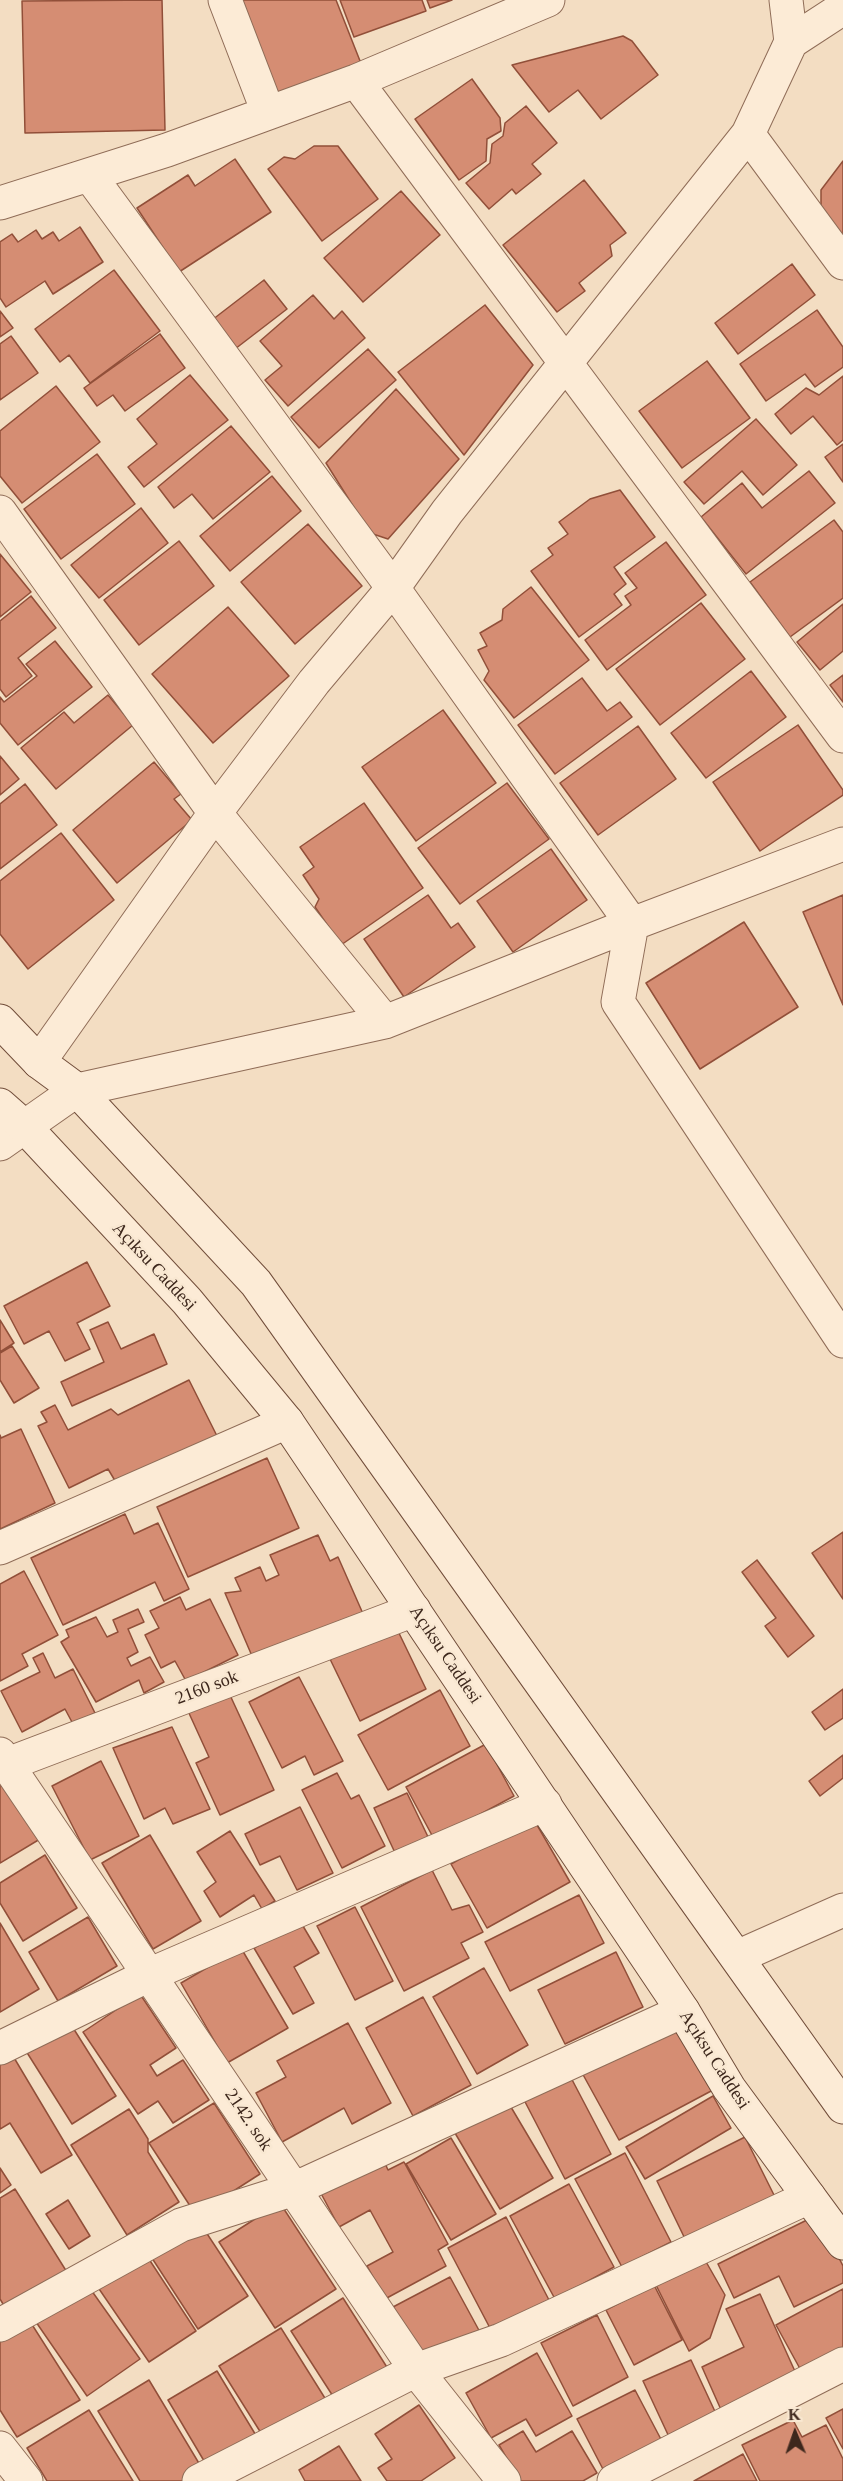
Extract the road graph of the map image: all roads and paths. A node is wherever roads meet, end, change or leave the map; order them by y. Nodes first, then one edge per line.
1 (225, 0) edge
2 (548, 0) edge
3 (786, 0) edge
4 (843, 8) edge
5 (791, 42) junction
6 (356, 81) junction
7 (268, 112) junction
8 (748, 134) junction
9 (90, 176) junction
10 (0, 203) edge
11 (843, 263) edge
12 (567, 363) junction
13 (0, 512) edge
14 (393, 588) junction
15 (843, 736) edge
16 (215, 813) junction
17 (843, 844) edge
18 (632, 924) junction
19 (0, 1021) edge
20 (385, 1022) junction
21 (39, 1062) junction
22 (77, 1090) junction
23 (0, 1105) edge
24 (13, 1136) edge
25 (843, 1341) edge
26 (287, 1422) junction
27 (0, 1548) edge
28 (414, 1610) junction
29 (2, 1761) edge
30 (545, 1804) junction
31 (843, 1910) edge
32 (737, 1958) junction
33 (151, 1974) junction
34 (683, 2011) junction
35 (0, 2048) edge
36 (843, 2107) edge
37 (294, 2189) junction
38 (809, 2197) junction
39 (843, 2243) edge
40 (0, 2325) edge
41 (843, 2364) edge
42 (416, 2370) junction
43 (0, 2448) edge
44 (26, 2481) edge
45 (199, 2481) edge
46 (504, 2481) edge
47 (614, 2481) edge

1 - 7 street
2 - 6 street
3 - 5 street
4 - 5 street
5 - 8 street
6 - 7 street
6 - 12 street
7 - 9 street
8 - 11 street
8 - 12 street
9 - 10 street
9 - 14 street
12 - 14 street
12 - 15 street
13 - 16 street
14 - 16 street
14 - 18 street
16 - 20 street
16 - 21 street
17 - 18 street
18 - 20 street
18 - 25 street
19 - 21 street
20 - 22 street
21 - 22 street
22 - 24 street
22 - 32 street
23 - 24 street, Açıksu Caddesi
24 - 26 street, Açıksu Caddesi
26 - 27 street
26 - 28 street, Açıksu Caddesi
28 - 29 street, 2160 sok
28 - 30 street, Açıksu Caddesi
29 - 33 street, 2142. sok
30 - 33 street
30 - 34 street, Açıksu Caddesi
31 - 32 street
32 - 36 street
33 - 35 street
33 - 37 street, 2142. sok
34 - 37 street
34 - 38 street, Açıksu Caddesi
37 - 40 street
37 - 42 street, 2142. sok
38 - 39 street, Açıksu Caddesi
38 - 42 street
41 - 47 street
42 - 45 street
42 - 46 street, 2142. sok
43 - 44 street

